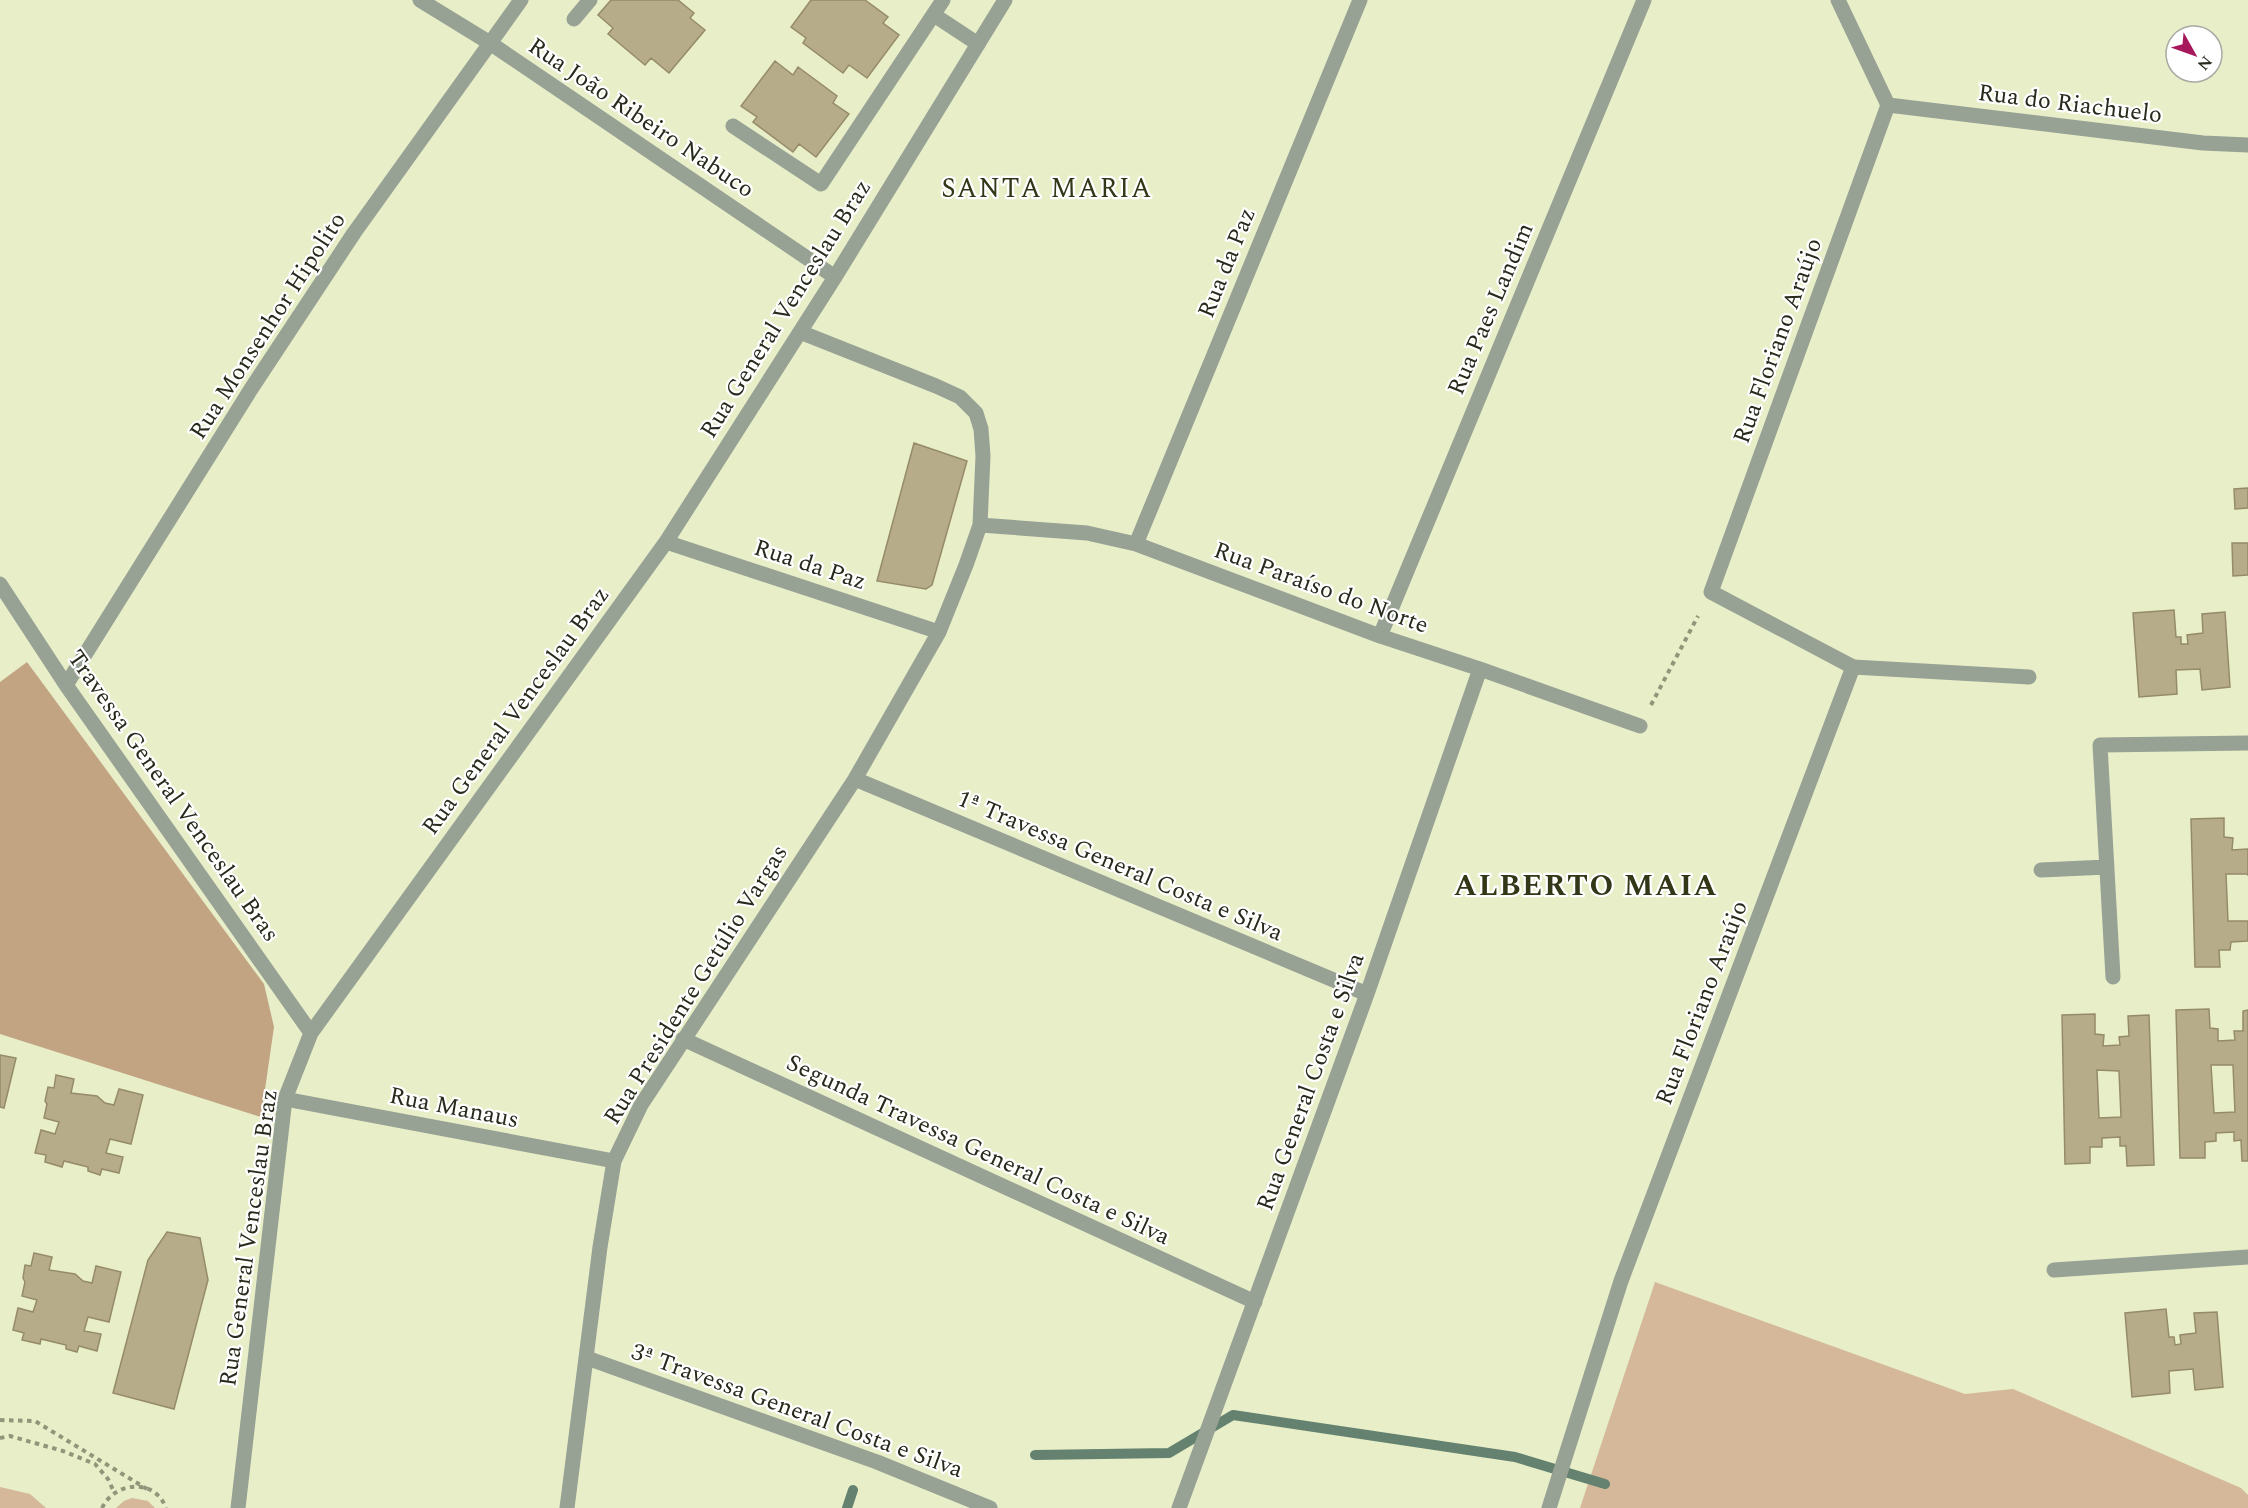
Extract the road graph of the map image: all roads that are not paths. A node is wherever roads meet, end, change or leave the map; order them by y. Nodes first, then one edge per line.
1 (420, 0) edge
2 (521, 0) edge
3 (590, 0) edge
4 (943, 0) edge
5 (1005, 0) edge
6 (1360, 0) edge
7 (1644, 0) edge
8 (1839, 0) edge
9 (934, 15) junction
10 (574, 19) dead end
11 (490, 43) junction
12 (978, 44) junction
13 (1888, 105) junction
14 (733, 126) dead end
15 (2248, 145) edge
16 (835, 277) junction
17 (800, 332) junction
18 (980, 525) junction
19 (666, 542) junction
20 (1136, 544) junction
21 (0, 584) edge
22 (939, 632) junction
23 (1380, 636) junction
24 (1853, 667) junction
25 (1480, 669) junction
26 (2029, 677) dead end
27 (66, 685) junction
28 (1640, 726) road end
29 (2248, 743) edge
30 (855, 779) junction
31 (2107, 867) junction
32 (2041, 870) dead end
33 (2113, 977) dead end
34 (1367, 994) junction
35 (311, 1033) junction
36 (683, 1039) junction
37 (285, 1099) junction
38 (614, 1161) junction
39 (2248, 1257) edge
40 (2054, 1270) dead end
41 (1255, 1302) junction
42 (587, 1358) junction
43 (1551, 1501) edge
44 (238, 1508) edge
45 (567, 1508) edge
46 (990, 1508) edge
47 (1179, 1508) edge

1 - 11 street, Rua João Ribeiro Nabuco
2 - 11 street, Rua Monsenhor Hipolito
3 - 10 street
4 - 9 street
5 - 12 street, Rua General Venceslau Braz
6 - 20 street, Rua da Paz
7 - 23 street, Rua Paes Landim
8 - 13 street
9 - 12 street
9 - 14 street
11 - 16 street, Rua João Ribeiro Nabuco
11 - 27 street, Rua Monsenhor Hipolito
12 - 16 street, Rua General Venceslau Braz
13 - 15 street, Rua do Riachuelo
13 - 24 street, Rua Floriano Araújo
16 - 17 street, Rua General Venceslau Braz
17 - 18 street, Rua Presidente Getúlio Vargas
17 - 19 street, Rua General Venceslau Braz
18 - 20 street, Rua Paraíso do Norte
18 - 22 street, Rua Presidente Getúlio Vargas
19 - 22 street, Rua da Paz
19 - 35 street, Rua General Venceslau Braz
20 - 23 street, Rua Paraíso do Norte
21 - 27 street, Travessa General Venceslau Bras
22 - 30 street, Rua Presidente Getúlio Vargas
23 - 25 street, Rua Paraíso do Norte
24 - 26 street
24 - 43 street, Rua Floriano Araújo
25 - 28 street, Rua Paraíso do Norte
25 - 34 street, Rua General Costa e Silva
27 - 35 street, Travessa General Venceslau Bras
29 - 31 street
30 - 34 street, 1ª Travessa General Costa e Silva
30 - 36 street, Rua Presidente Getúlio Vargas
31 - 32 street
31 - 33 street
34 - 41 street, Rua General Costa e Silva
35 - 37 street, Rua General Venceslau Braz
36 - 38 street, Rua Presidente Getúlio Vargas
36 - 41 street, Segunda Travessa General Costa e Silva
37 - 38 street, Rua Manaus
37 - 44 street, Rua General Venceslau Braz
38 - 42 street, Rua Presidente Getúlio Vargas
39 - 40 street
41 - 47 street, Rua General Costa e Silva
42 - 45 street, Rua Presidente Getúlio Vargas
42 - 46 street, 3ª Travessa General Costa e Silva

